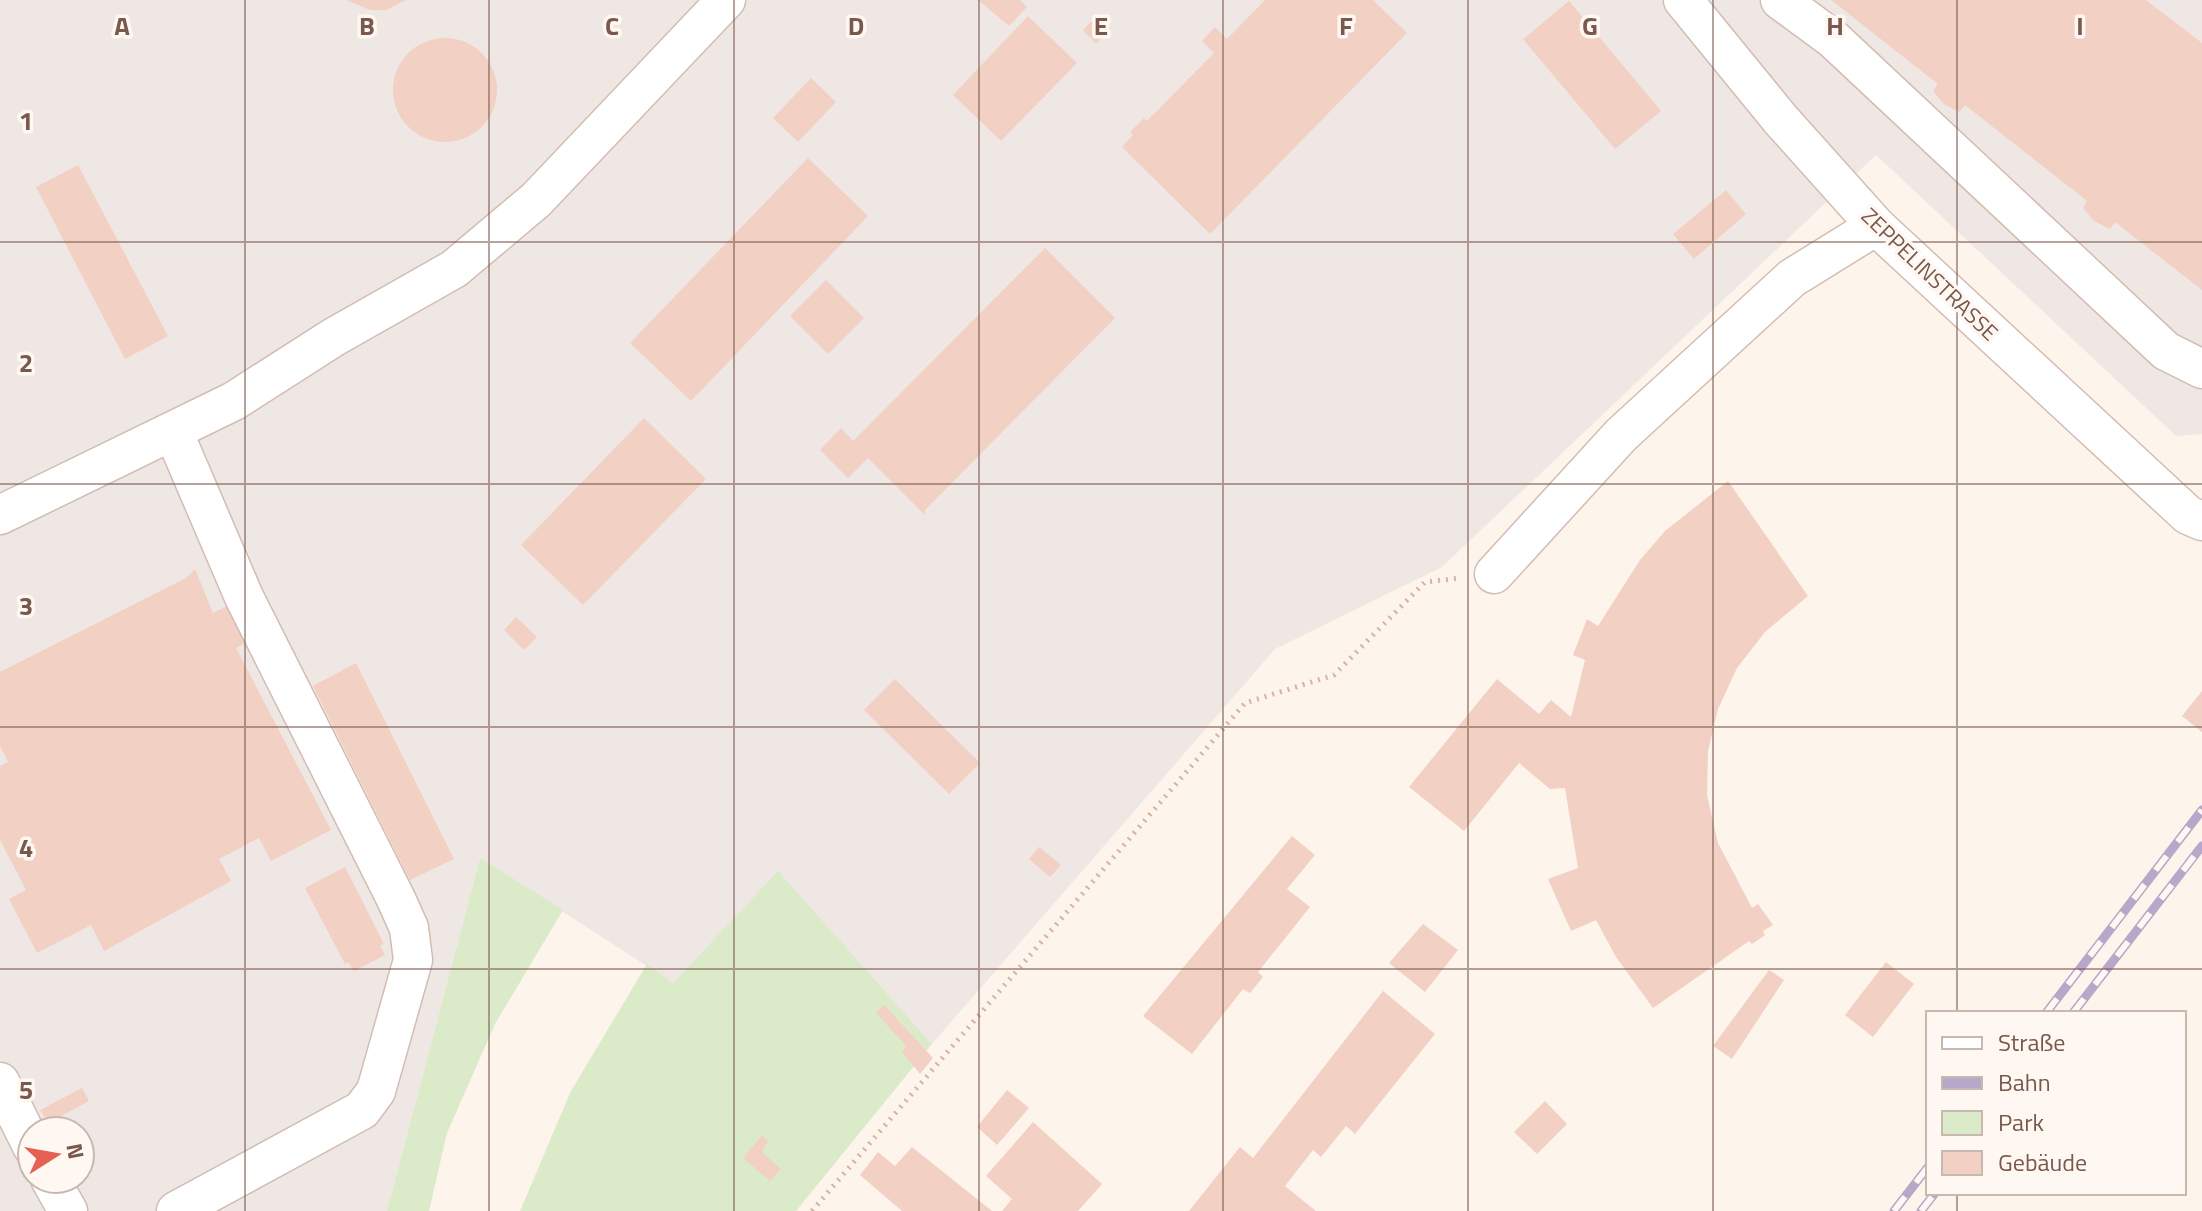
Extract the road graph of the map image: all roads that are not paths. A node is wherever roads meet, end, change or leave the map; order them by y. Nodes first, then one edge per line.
1 (726, 0) edge
2 (1683, 0) edge
3 (1780, 0) edge
4 (1876, 226) junction
5 (2202, 369) edge
6 (173, 431) junction
7 (0, 515) edge
8 (2202, 521) edge
9 (1494, 574) road end
10 (0, 1082) edge
11 (16, 1115) edge
12 (176, 1211) edge

1 - 6 lane
2 - 4 lane, ZEPPELINSTRASSE
3 - 5 lane
4 - 8 lane, ZEPPELINSTRASSE
4 - 9 lane
6 - 7 lane
6 - 12 lane
10 - 11 lane

